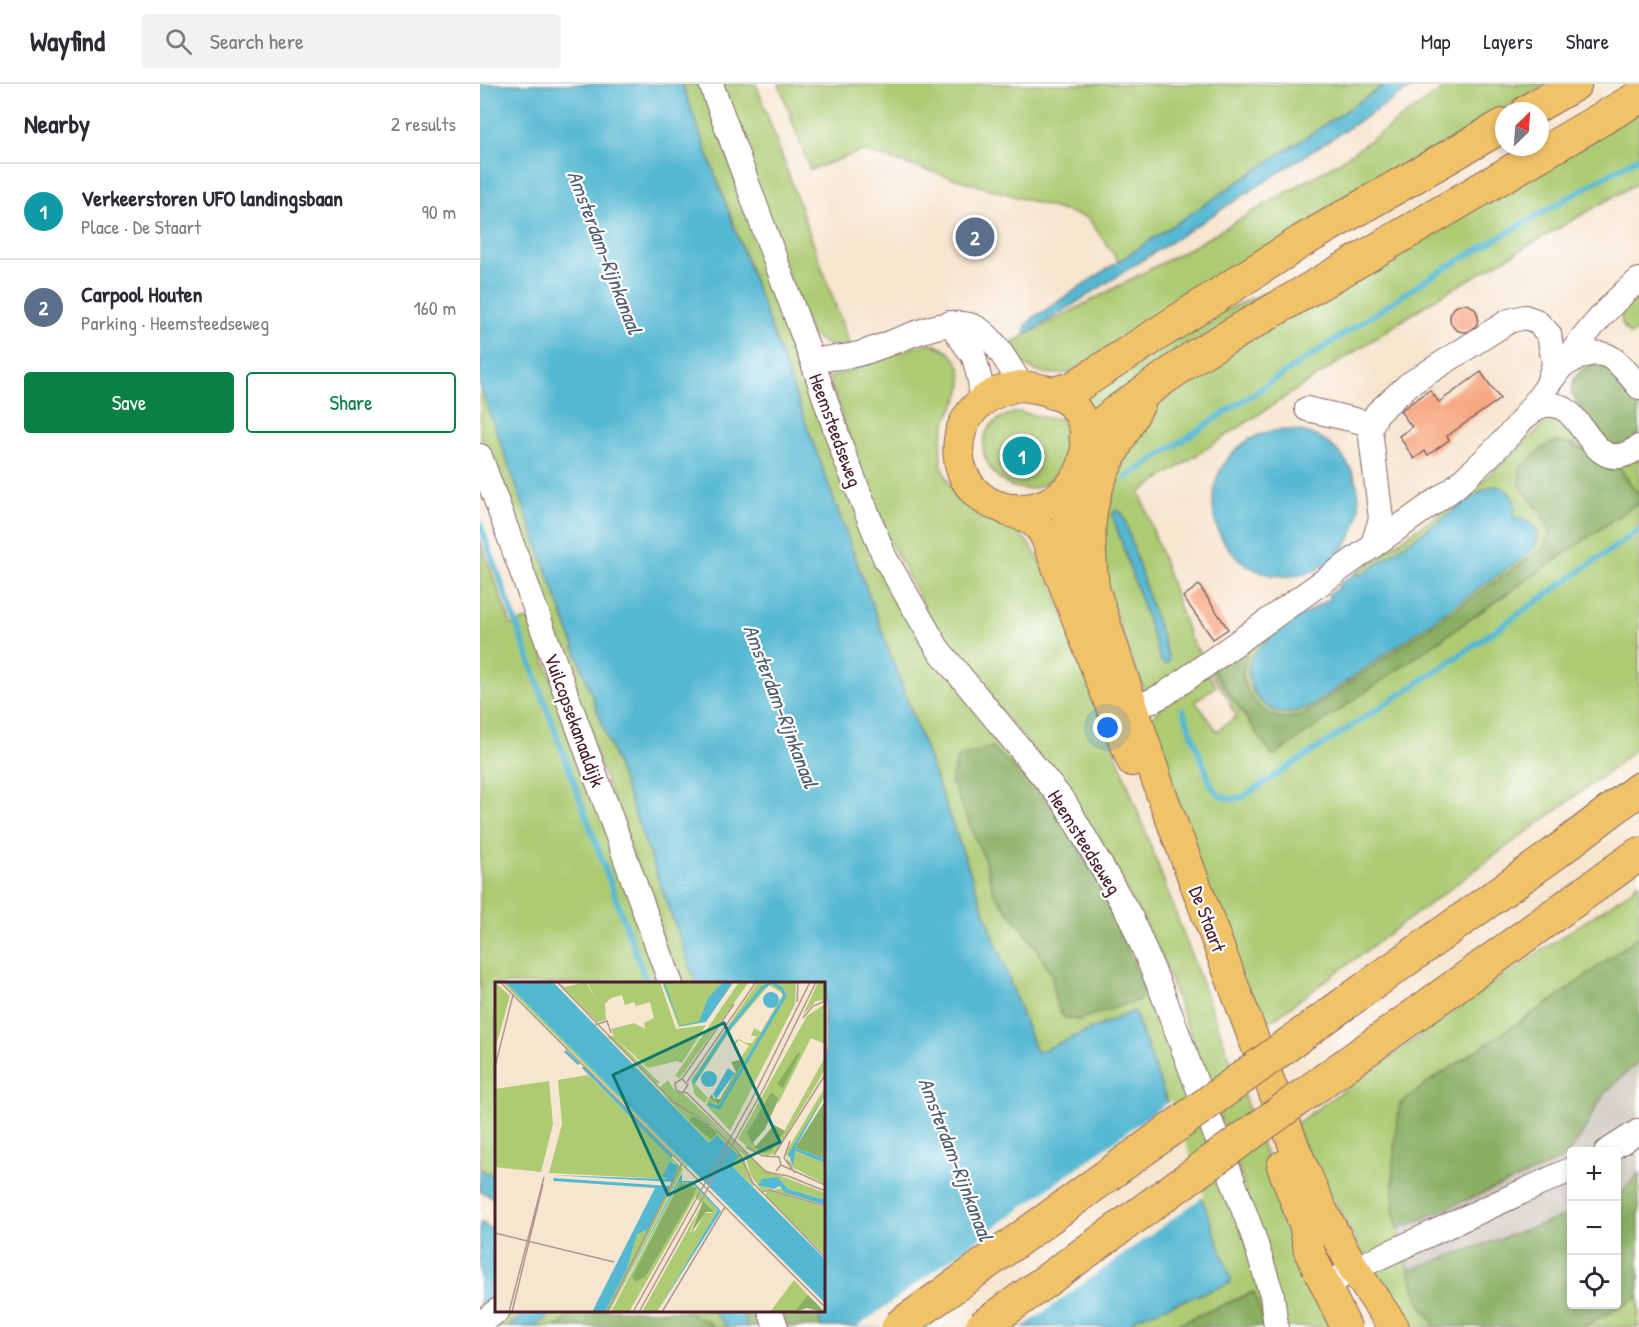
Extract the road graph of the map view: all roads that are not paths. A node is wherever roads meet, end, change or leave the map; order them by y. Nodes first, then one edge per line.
1 (711, 84) edge
2 (1575, 84) edge
3 (1639, 97) edge
4 (1544, 102) edge
5 (1495, 130) edge
6 (1639, 280) edge
7 (950, 323) junction
8 (812, 360) junction
9 (1555, 376) junction
10 (1022, 386) junction
11 (1639, 387) edge
12 (1054, 393) junction
13 (1144, 393) junction
14 (982, 400) junction
15 (1308, 409) dead end
16 (1522, 419) junction
17 (1372, 424) junction
18 (1086, 438) junction
19 (1639, 447) edge
20 (480, 456) edge
21 (1062, 495) junction
22 (1008, 511) junction
23 (1372, 547) junction
24 (1092, 582) junction
25 (1135, 709) junction
26 (1639, 789) edge
27 (1639, 854) edge
28 (670, 982) edge
29 (1639, 1131) edge
30 (1614, 1147) edge
31 (1567, 1171) edge
32 (1304, 1224) junction
33 (1345, 1274) junction
34 (497, 1312) edge
35 (770, 1312) edge
36 (480, 1324) edge
37 (776, 1327) edge
38 (898, 1327) edge
39 (982, 1327) edge
40 (1276, 1327) edge
41 (1346, 1327) edge
42 (1368, 1327) edge
43 (1394, 1327) edge

1 - 8 street, Heemsteedseweg
2 - 4 highway
3 - 13 highway
5 - 12 highway
6 - 9 street
7 - 8 street, Heemsteedseweg
7 - 10 street, Heemsteedseweg
7 - 14 street
8 - 40 street, Heemsteedseweg
9 - 11 street
9 - 16 street
9 - 17 street
10 - 12 main road
10 - 14 main road
12 - 18 main road
13 - 18 highway
13 - 24 highway
14 - 22 main road
15 - 17 street
16 - 19 street
16 - 23 street
17 - 23 street
18 - 21 main road
20 - 28 street, Vuilcopsekanaaldijk
21 - 22 main road
21 - 24 main road, De Staart
22 - 32 main road, De Staart
23 - 25 street
24 - 25 main road, De Staart
25 - 33 main road, De Staart
26 - 38 highway, bridge
27 - 39 highway, bridge
29 - 30 street
31 - 33 street
32 - 33 main road, De Staart
32 - 41 main road, De Staart
33 - 42 main road, De Staart
33 - 43 main road, De Staart
34 - 36 street
35 - 37 street

